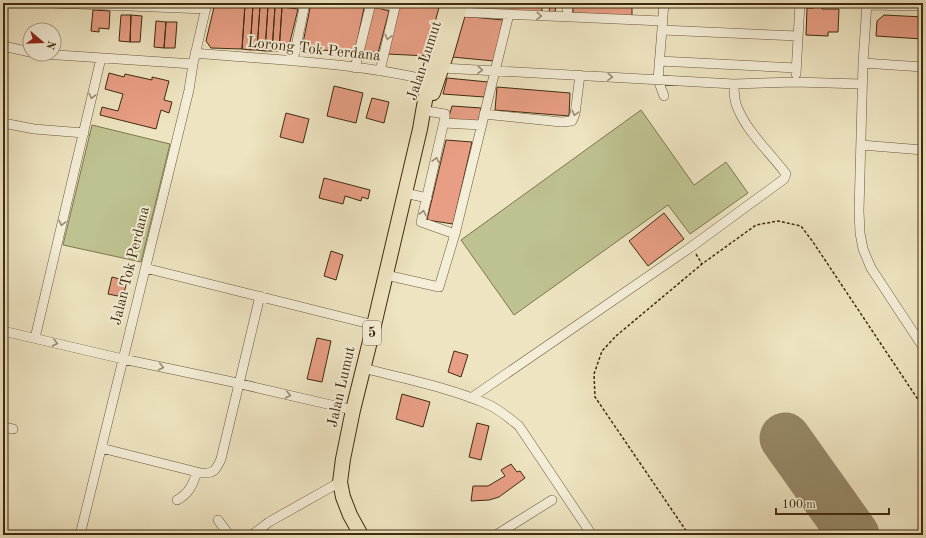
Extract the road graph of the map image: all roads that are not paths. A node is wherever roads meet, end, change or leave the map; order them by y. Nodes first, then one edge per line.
1 (52, 3) edge
2 (299, 3) edge
3 (305, 3) edge
4 (371, 3) edge
5 (374, 3) edge
6 (568, 3) edge
7 (664, 3) edge
8 (800, 3) edge
9 (867, 4) edge
10 (396, 5) edge
11 (920, 5) edge
12 (206, 6) edge
13 (456, 6) edge
14 (509, 14) junction
15 (567, 17) junction
16 (662, 25) junction
17 (798, 36) junction
18 (3, 46) edge
19 (22, 50) edge
20 (195, 53) junction
21 (62, 55) edge
22 (101, 58) junction
23 (293, 61) junction
24 (659, 61) junction
25 (193, 64) junction
26 (863, 64) junction
27 (923, 67) edge
28 (355, 68) junction
29 (442, 68) junction
30 (796, 68) junction
31 (380, 70) junction
32 (495, 71) junction
33 (580, 75) junction
34 (428, 80) junction
35 (658, 80) junction
36 (795, 82) junction
37 (734, 84) junction
38 (862, 84) junction
39 (664, 96) dead end
40 (426, 111) junction
41 (484, 114) junction
42 (3, 123) edge
43 (444, 123) junction
44 (481, 125) junction
45 (420, 129) junction
46 (84, 133) junction
47 (861, 145) junction
48 (923, 150) edge
49 (405, 193) junction
50 (427, 198) junction
51 (455, 234) junction
52 (145, 268) junction
53 (386, 275) junction
54 (260, 296) junction
55 (374, 325) junction
56 (3, 331) edge
57 (35, 338) junction
58 (923, 347) edge
59 (123, 359) junction
60 (363, 368) junction
61 (239, 384) junction
62 (471, 398) junction
63 (353, 410) junction
64 (3, 427) edge
65 (13, 429) dead end
66 (101, 448) junction
67 (197, 472) junction
68 (340, 482) junction
69 (177, 500) dead end
70 (552, 500) dead end
71 (218, 520) dead end
72 (80, 535) edge
73 (229, 535) edge
74 (252, 535) edge
75 (361, 535) edge
76 (496, 535) edge
77 (592, 535) edge

1 - 12 street
2 - 3 street
3 - 23 street
4 - 28 street
5 - 10 street
6 - 15 street
7 - 16 street
8 - 17 street
9 - 11 street
9 - 26 street
10 -> 31 street
12 - 20 street, Jalan Tok Perdana
13 - 14 street
13 - 29 highway, Jalan Lumut / 5
13 - 34 highway, Jalan Lumut / 5
14 -> 15 street
14 - 32 street
15 - 16 street
16 - 17 street
16 - 24 street
17 - 30 street
18 - 19 street
20 - 23 street, Lorong Tok Perdana
20 - 25 street, Jalan Tok Perdana
21 - 22 street
22 - 25 street
22 -> 46 street
23 - 28 street, Lorong Tok Perdana
24 - 30 street
24 - 35 street
25 - 52 street, Jalan Tok Perdana
26 - 27 street
26 - 38 street
28 - 31 street, Lorong Tok Perdana
29 -> 32 street
29 - 40 highway, Jalan Lumut / 5
30 - 36 street
31 - 34 street, Lorong Tok Perdana
32 - 33 street
32 - 41 street
33 -> 35 street
33 -> 41 street
34 - 45 highway, Jalan Lumut / 5
35 - 37 street
35 - 39 street
36 - 37 street
36 - 38 street
37 - 62 street
38 - 47 street
40 - 43 street
40 - 45 highway, Jalan Lumut / 5
41 - 44 street
42 - 46 street
43 - 44 street
50 -> 43 street
44 - 51 street
45 - 49 highway, Jalan Lumut / 5
46 -> 57 street
47 - 48 street
47 - 58 street
49 - 50 street
49 - 53 highway, Jalan Lumut / 5
51 -> 50 street
51 - 53 street
52 - 54 street
52 - 59 street, Jalan Tok Perdana
53 - 55 highway, Jalan Lumut / 5
54 - 55 street
54 - 61 street
55 - 60 highway, Jalan Lumut / 5
56 - 57 street
57 -> 59 street
59 -> 61 street
59 - 66 street, Jalan Tok Perdana
60 - 62 street
60 - 63 highway, Jalan Lumut / 5
61 -> 63 street
61 - 67 street
62 - 77 street
63 - 68 highway, Jalan Lumut / 5
64 - 65 street
66 - 67 street
66 - 72 street, Jalan Tok Perdana
67 - 69 street
68 - 74 street
68 - 75 highway, Jalan Lumut / 5
70 - 76 street
71 - 73 street

